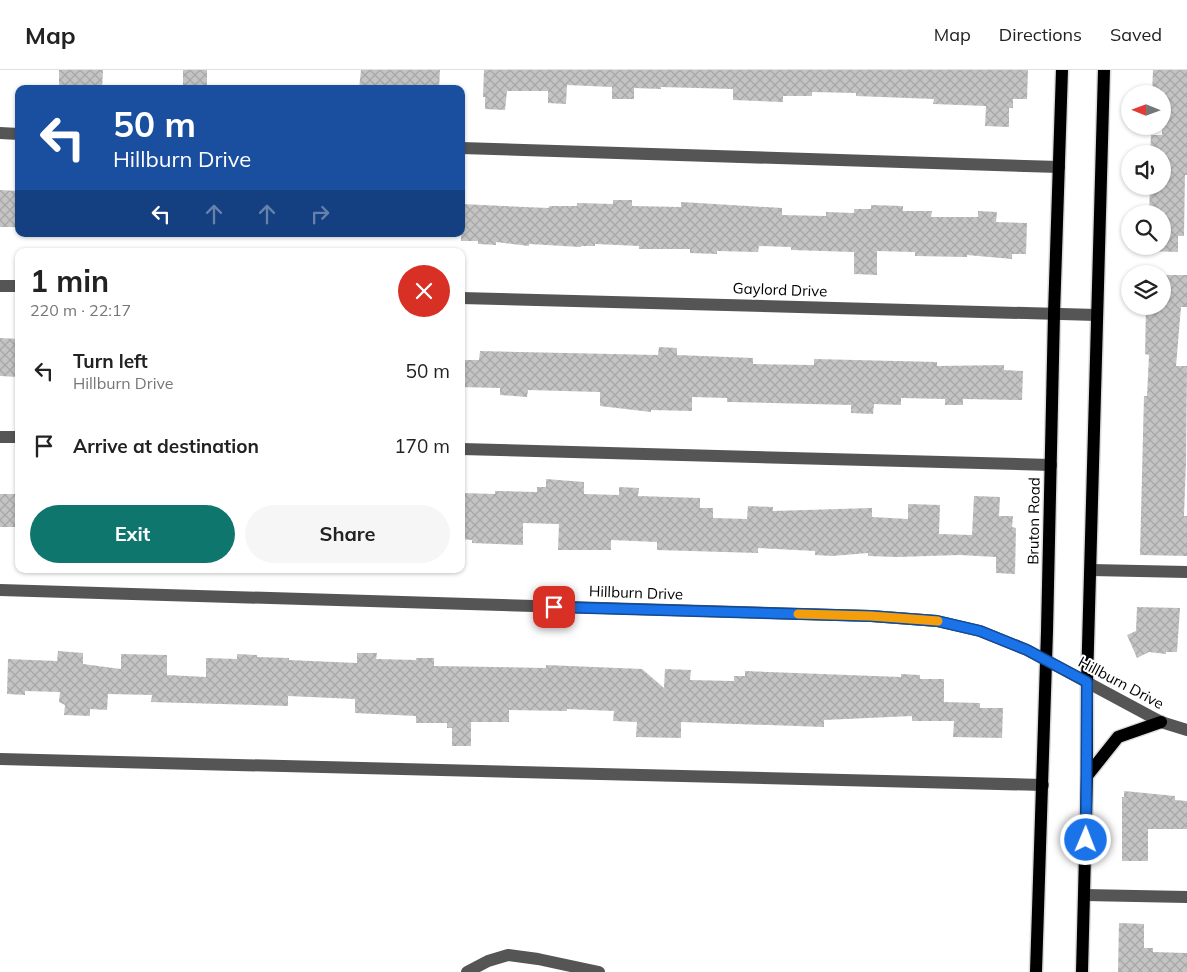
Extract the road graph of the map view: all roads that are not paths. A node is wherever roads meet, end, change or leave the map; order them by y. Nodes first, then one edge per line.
1 (1062, 70) edge
2 (1104, 70) edge
3 (0, 133) edge
4 (15, 134) edge
5 (465, 148) edge
6 (1059, 167) junction
7 (0, 286) edge
8 (15, 286) edge
9 (465, 298) edge
10 (1054, 314) junction
11 (1097, 315) junction
12 (0, 437) edge
13 (15, 437) edge
14 (465, 449) edge
15 (1051, 465) junction
16 (1091, 570) junction
17 (1187, 572) edge
18 (0, 590) edge
19 (1046, 661) junction
20 (1087, 682) junction
21 (1161, 722) junction
22 (1187, 730) edge
23 (0, 759) edge
24 (1087, 776) junction
25 (1043, 785) junction
26 (1084, 895) junction
27 (1187, 897) edge
28 (467, 972) edge
29 (599, 972) edge
30 (1036, 972) edge
31 (1082, 972) edge

1 - 6 main road, Bruton Road
2 - 11 main road
3 - 4 street
5 - 6 street
6 - 10 main road, Bruton Road
7 - 8 street
9 - 10 street, Gaylord Drive
10 - 11 street, Gaylord Drive
10 - 15 main road, Bruton Road
11 - 16 main road
12 - 13 street
14 - 15 street
15 - 19 main road, Bruton Road
16 - 17 street
16 - 20 main road
18 - 19 street, Hillburn Drive
19 - 20 street, Hillburn Drive
19 - 25 main road, Bruton Road
20 - 21 street, Hillburn Drive
20 - 24 main road
21 - 22 street, Hillburn Drive
21 - 24 main road
23 - 25 street
24 - 26 main road
25 - 30 main road, Bruton Road
26 - 27 street
26 - 31 main road
28 - 29 street

